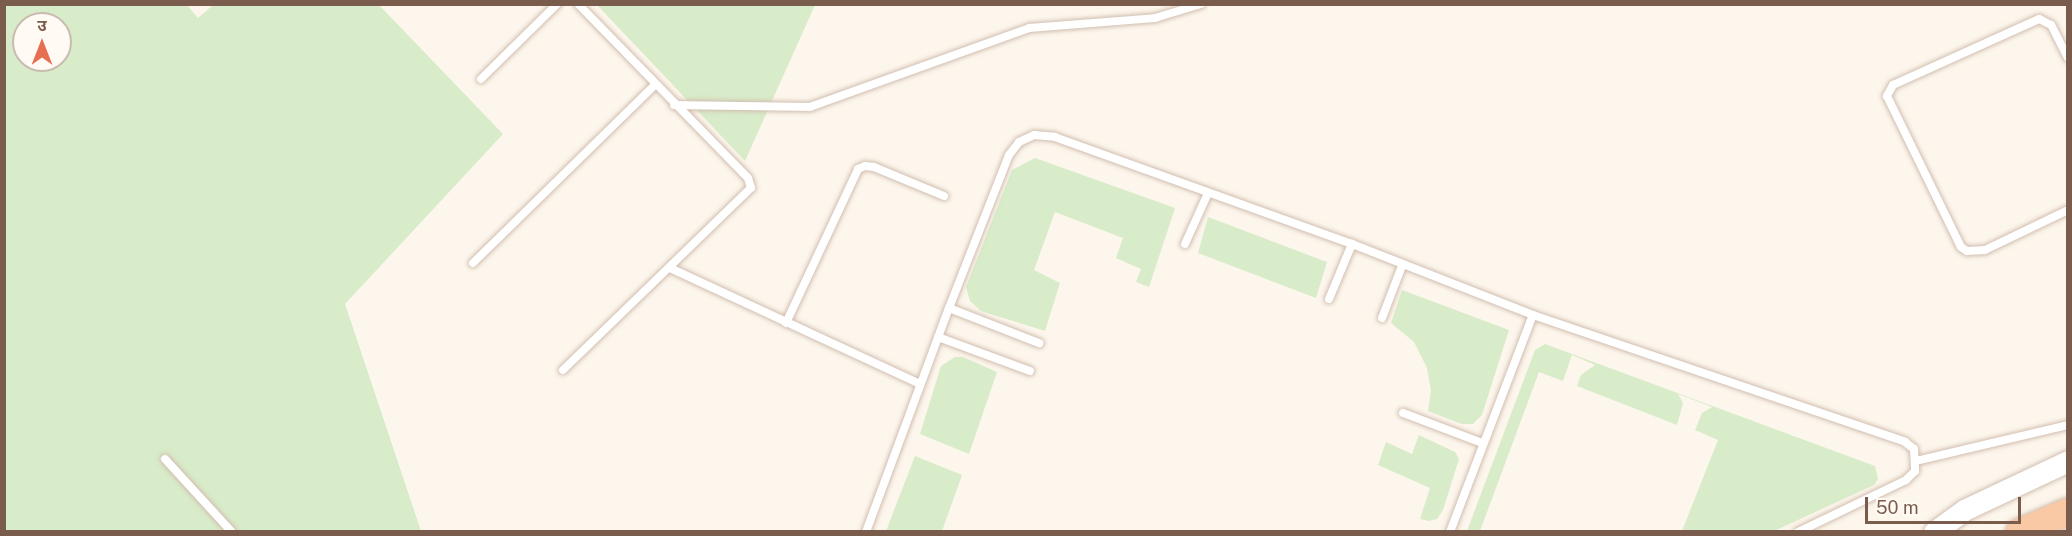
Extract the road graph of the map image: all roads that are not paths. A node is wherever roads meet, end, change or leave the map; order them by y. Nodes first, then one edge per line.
1 (557, 4) edge
2 (578, 4) edge
3 (1202, 4) edge
4 (2067, 58) edge
5 (481, 80) dead end
6 (655, 85) junction
7 (674, 105) junction
8 (1208, 193) junction
9 (944, 196) dead end
10 (2067, 210) edge
11 (1185, 244) dead end
12 (1352, 244) junction
13 (473, 263) dead end
14 (1402, 266) junction
15 (670, 268) junction
16 (1329, 299) dead end
17 (949, 308) junction
18 (1533, 315) junction
19 (1383, 318) dead end
20 (786, 323) junction
21 (938, 337) junction
22 (1039, 343) dead end
23 (563, 370) dead end
24 (1030, 371) dead end
25 (920, 384) junction
26 (1402, 413) dead end
27 (2067, 425) edge
28 (1482, 443) junction
29 (165, 459) dead end
30 (1916, 461) junction
31 (2067, 461) edge
32 (2067, 511) edge
33 (232, 531) edge
34 (866, 531) edge
35 (1450, 531) edge
36 (1798, 531) edge
37 (1934, 531) edge
38 (2019, 531) edge

1 - 5 lane
2 - 6 lane
3 - 7 lane
4 - 10 lane
6 - 7 lane
6 - 13 lane
7 - 15 lane
8 - 11 lane
8 - 12 lane
8 - 17 lane
9 - 20 lane
12 - 14 lane
12 - 16 lane
14 - 18 lane
14 - 19 lane
15 - 20 lane
15 - 23 lane
17 - 21 lane
17 - 22 lane
18 - 28 lane
18 - 30 lane
20 - 25 lane
21 - 24 lane
21 - 25 lane
25 - 34 lane
26 - 28 lane
27 - 30 lane
28 - 35 lane
29 - 33 lane
30 - 36 lane
31 - 37 street
32 - 38 highway

